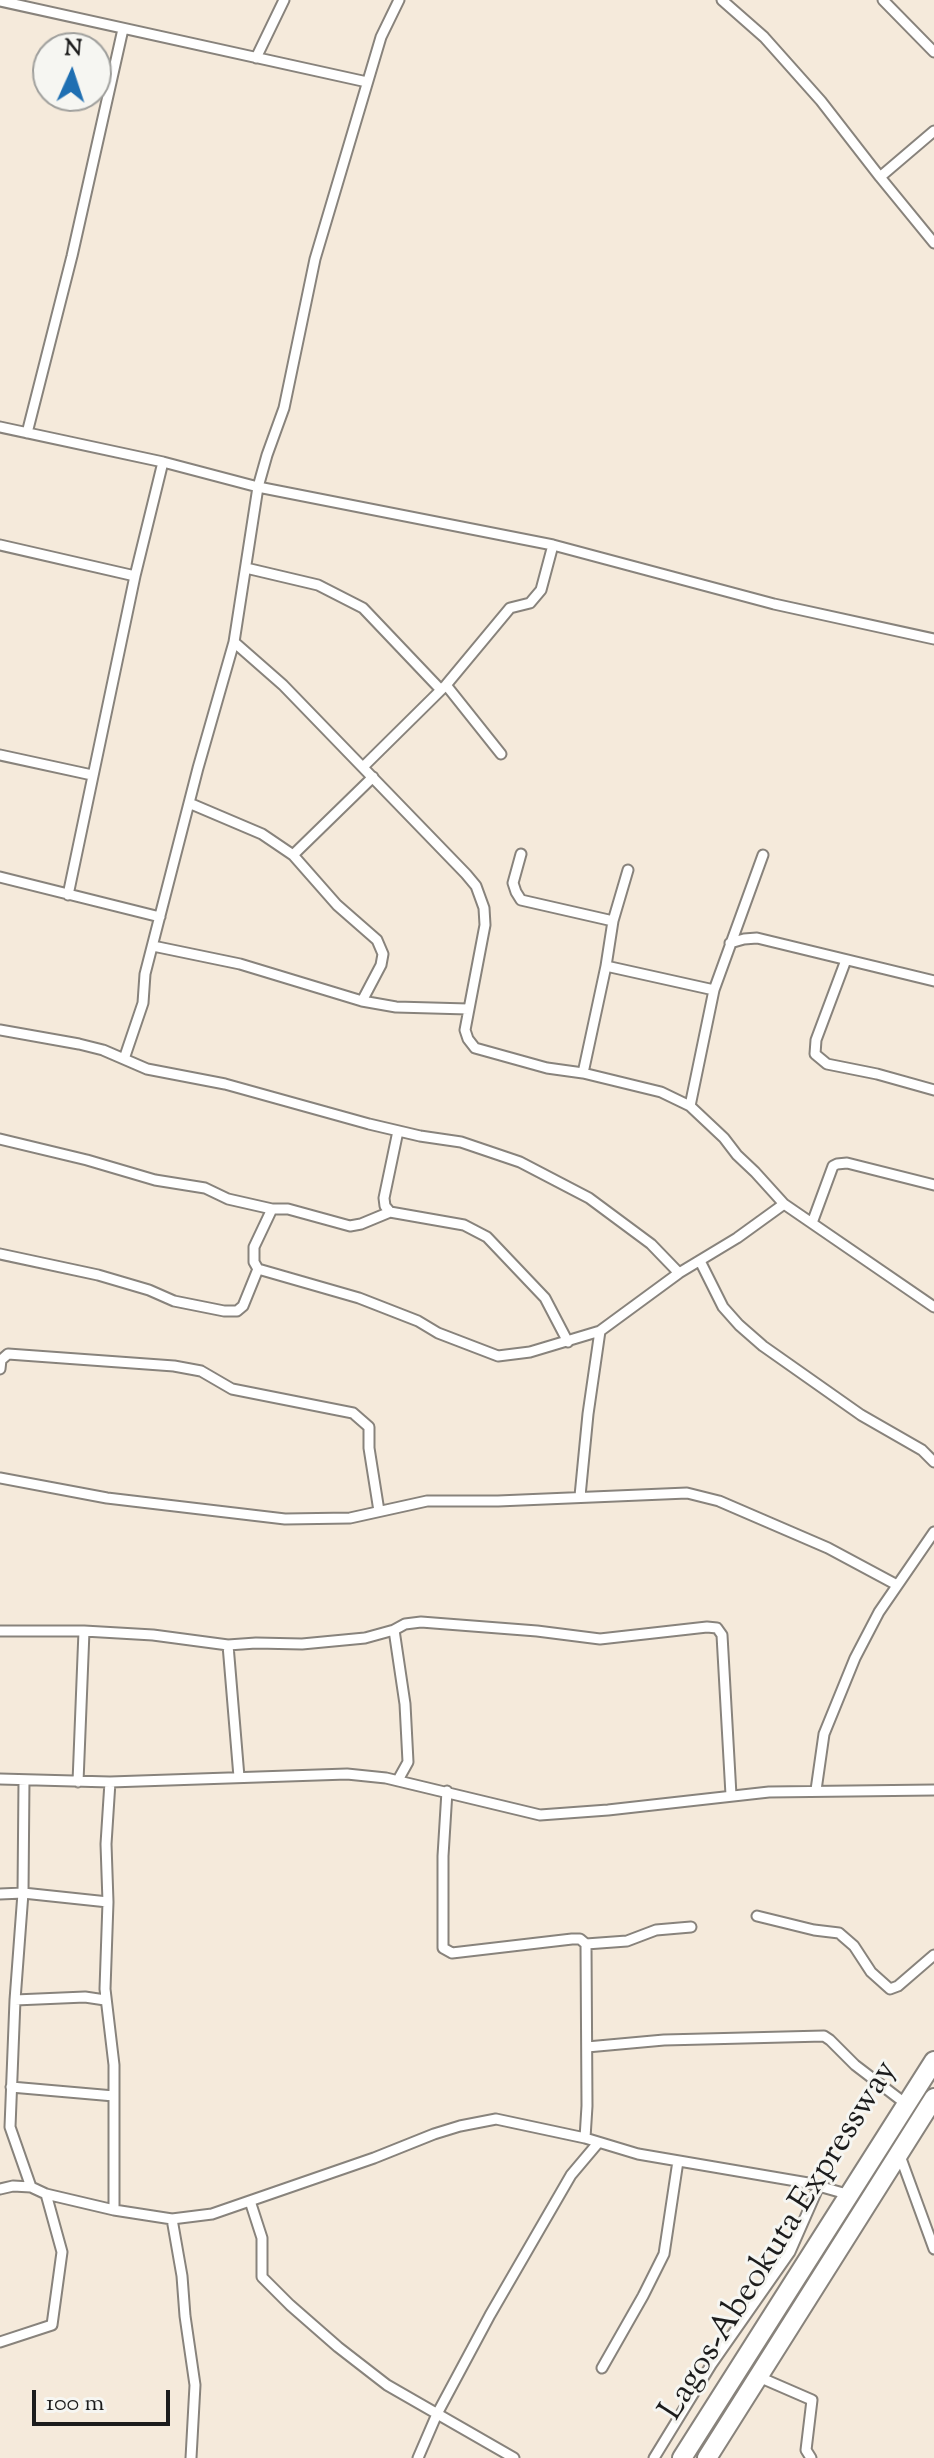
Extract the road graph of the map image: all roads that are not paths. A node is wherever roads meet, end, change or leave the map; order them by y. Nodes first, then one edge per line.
1 (284, 0) edge
2 (399, 0) edge
3 (883, 0) edge
4 (0, 1) edge
5 (724, 1) edge
6 (123, 29) junction
7 (934, 52) edge
8 (256, 58) junction
9 (367, 82) junction
10 (934, 131) edge
11 (880, 177) junction
12 (934, 243) edge
13 (0, 427) edge
14 (27, 433) junction
15 (163, 462) junction
16 (258, 487) junction
17 (0, 545) edge
18 (553, 545) junction
19 (246, 568) junction
20 (135, 576) junction
21 (934, 639) edge
22 (234, 642) junction
23 (444, 688) junction
24 (501, 754) dead end
25 (0, 755) edge
26 (363, 767) junction
27 (92, 775) junction
28 (373, 777) junction
29 (189, 803) junction
30 (521, 854) dead end
31 (293, 855) junction
32 (763, 855) dead end
33 (628, 870) dead end
34 (0, 877) edge
35 (68, 895) junction
36 (160, 917) junction
37 (613, 921) junction
38 (730, 943) junction
39 (153, 946) junction
40 (846, 960) junction
41 (606, 966) junction
42 (934, 981) edge
43 (714, 990) junction
44 (362, 1001) junction
45 (468, 1009) junction
46 (0, 1030) edge
47 (124, 1059) junction
48 (583, 1073) junction
49 (934, 1090) edge
50 (690, 1106) junction
51 (398, 1131) junction
52 (0, 1139) edge
53 (934, 1185) edge
54 (784, 1204) junction
55 (272, 1209) junction
56 (390, 1212) junction
57 (812, 1223) junction
58 (0, 1254) edge
59 (700, 1261) junction
60 (258, 1269) junction
61 (679, 1273) junction
62 (934, 1307) edge
63 (600, 1331) junction
64 (568, 1342) junction
65 (0, 1369) edge
66 (934, 1462) edge
67 (0, 1478) edge
68 (580, 1496) junction
69 (379, 1511) junction
70 (934, 1532) edge
71 (897, 1585) junction
72 (394, 1630) junction
73 (0, 1631) edge
74 (84, 1631) junction
75 (228, 1645) junction
76 (239, 1777) junction
77 (0, 1779) edge
78 (24, 1780) junction
79 (398, 1780) junction
80 (78, 1782) junction
81 (110, 1782) junction
82 (816, 1790) junction
83 (934, 1790) edge
84 (447, 1791) junction
85 (731, 1795) junction
86 (23, 1893) junction
87 (0, 1894) edge
88 (108, 1902) junction
89 (757, 1916) dead end
90 (691, 1927) dead end
91 (586, 1944) junction
92 (934, 1955) edge
93 (15, 2000) junction
94 (105, 2000) junction
95 (587, 2047) junction
96 (934, 2061) edge
97 (11, 2087) junction
98 (114, 2096) junction
99 (934, 2098) edge
100 (906, 2104) junction
101 (585, 2138) junction
102 (598, 2143) junction
103 (899, 2153) junction
104 (678, 2161) junction
105 (819, 2186) junction
106 (31, 2187) junction
107 (0, 2189) edge
108 (46, 2194) junction
109 (850, 2195) junction
110 (250, 2201) junction
111 (114, 2210) junction
112 (172, 2219) junction
113 (934, 2249) edge
114 (0, 2342) edge
115 (602, 2368) dead end
116 (759, 2377) junction
117 (437, 2414) junction
118 (191, 2458) edge
119 (418, 2458) edge
120 (514, 2458) edge
121 (654, 2458) edge
122 (682, 2458) edge
123 (707, 2458) edge
124 (811, 2458) edge

1 - 8 street
2 - 9 street
3 - 7 street
4 - 6 street
5 - 11 street
6 - 8 street
6 - 14 street
8 - 9 street
9 - 16 street
10 - 11 street
11 - 12 street
13 - 14 street
14 - 15 street
15 - 16 street
15 - 20 street
16 - 18 street
16 - 19 street
17 - 20 street
18 - 21 street
18 - 23 street
19 - 22 street
19 - 23 street
20 - 27 street
22 - 26 street
22 - 29 street
23 - 24 street
23 - 26 street
25 - 27 street
26 - 28 street
27 - 35 street
28 - 31 street
28 - 45 street
29 - 31 street
29 - 36 street
30 - 37 street
31 - 44 street
32 - 38 street
33 - 37 street
34 - 35 street
35 - 36 street
36 - 39 street
37 - 41 street
38 - 40 street
38 - 43 street
39 - 44 street
39 - 47 street
40 - 42 street
40 - 49 street
41 - 43 street
41 - 48 street
43 - 50 street
44 - 45 street
45 - 48 street
46 - 47 street
47 - 51 street
48 - 50 street
50 - 54 street
51 - 56 street
51 - 61 street
52 - 55 street
53 - 57 street
54 - 57 street
54 - 59 street
55 - 56 street
55 - 60 street
56 - 64 street
57 - 62 street
58 - 60 street
59 - 61 street
59 - 66 street
60 - 64 street
61 - 63 street
63 - 64 street
63 - 68 street
65 - 69 street
67 - 69 street
68 - 69 street
68 - 71 street
70 - 71 street
71 - 82 street
72 - 75 street
72 - 79 street
72 - 85 street
73 - 74 street
74 - 75 street
74 - 80 street
75 - 76 street
76 - 79 street
76 - 81 street
77 - 78 street
78 - 80 street
78 - 86 street
79 - 84 street
80 - 81 street
81 - 88 street
82 - 83 street
82 - 85 street
84 - 85 street
84 - 91 street
86 - 87 street
86 - 88 street
86 - 93 street
88 - 94 street
89 - 92 street
90 - 91 street
91 - 95 street
93 - 94 street
93 - 97 street
94 - 98 street
95 - 100 street
95 - 101 street
96 - 100 highway, Lagos-Abeokuta Expressway
97 - 98 street
97 - 106 street
98 - 111 street
99 - 103 highway, Lagos-Abeokuta Expressway
100 - 109 highway, Lagos-Abeokuta Expressway
101 - 102 street
101 - 110 street
102 - 104 street
102 - 117 street
103 - 113 street
103 - 116 highway, Lagos-Abeokuta Expressway
104 - 105 street
104 - 115 street
105 - 109 street
105 - 121 street
106 - 107 street
106 - 108 street
108 - 111 street
108 - 114 street
109 - 122 highway, Lagos-Abeokuta Expressway
110 - 112 street
110 - 117 street
111 - 112 street
112 - 118 street
116 - 123 highway, Lagos-Abeokuta Expressway
116 - 124 street
117 - 119 street
117 - 120 street

